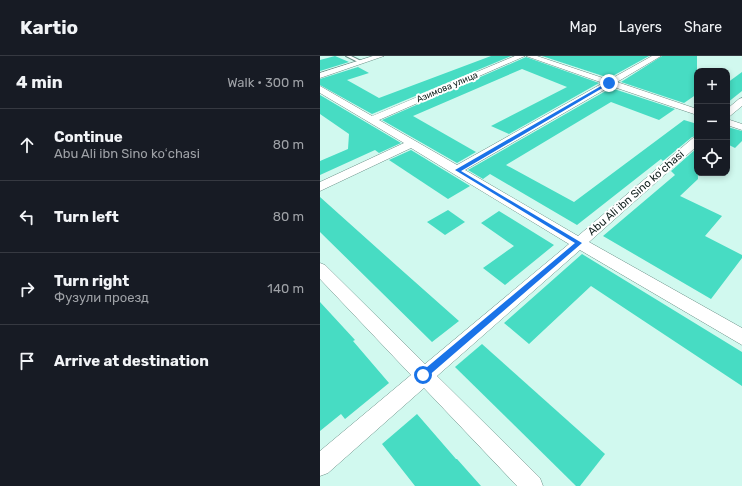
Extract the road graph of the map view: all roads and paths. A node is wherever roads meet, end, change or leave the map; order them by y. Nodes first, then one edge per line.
1 (348, 56) edge
2 (380, 56) edge
3 (521, 56) edge
4 (530, 56) edge
5 (657, 56) edge
6 (362, 62) junction
7 (320, 76) edge
8 (609, 83) junction
9 (320, 89) edge
10 (742, 101) edge
11 (694, 111) edge
12 (730, 111) edge
13 (372, 119) junction
14 (730, 123) edge
15 (742, 128) edge
16 (694, 143) edge
17 (411, 144) junction
18 (457, 170) junction
19 (320, 187) edge
20 (579, 243) junction
21 (320, 269) edge
22 (742, 337) edge
23 (423, 375) junction
24 (320, 465) edge
25 (532, 486) edge

1 - 6 lane
2 - 6 street
3 - 13 street, Азимова улица
4 - 8 street
5 - 8 street
6 - 7 street
8 - 11 street
8 - 18 street
9 - 13 street
10 - 12 street
13 - 17 street
14 - 15 street
16 - 20 street, Abu Ali ibn Sino koʻchasi
17 - 18 street
17 - 19 street
18 - 20 street
20 - 22 street
20 - 23 street, Abu Ali ibn Sino koʻchasi
21 - 23 street
23 - 24 street, Abu Ali ibn Sino koʻchasi
23 - 25 street

